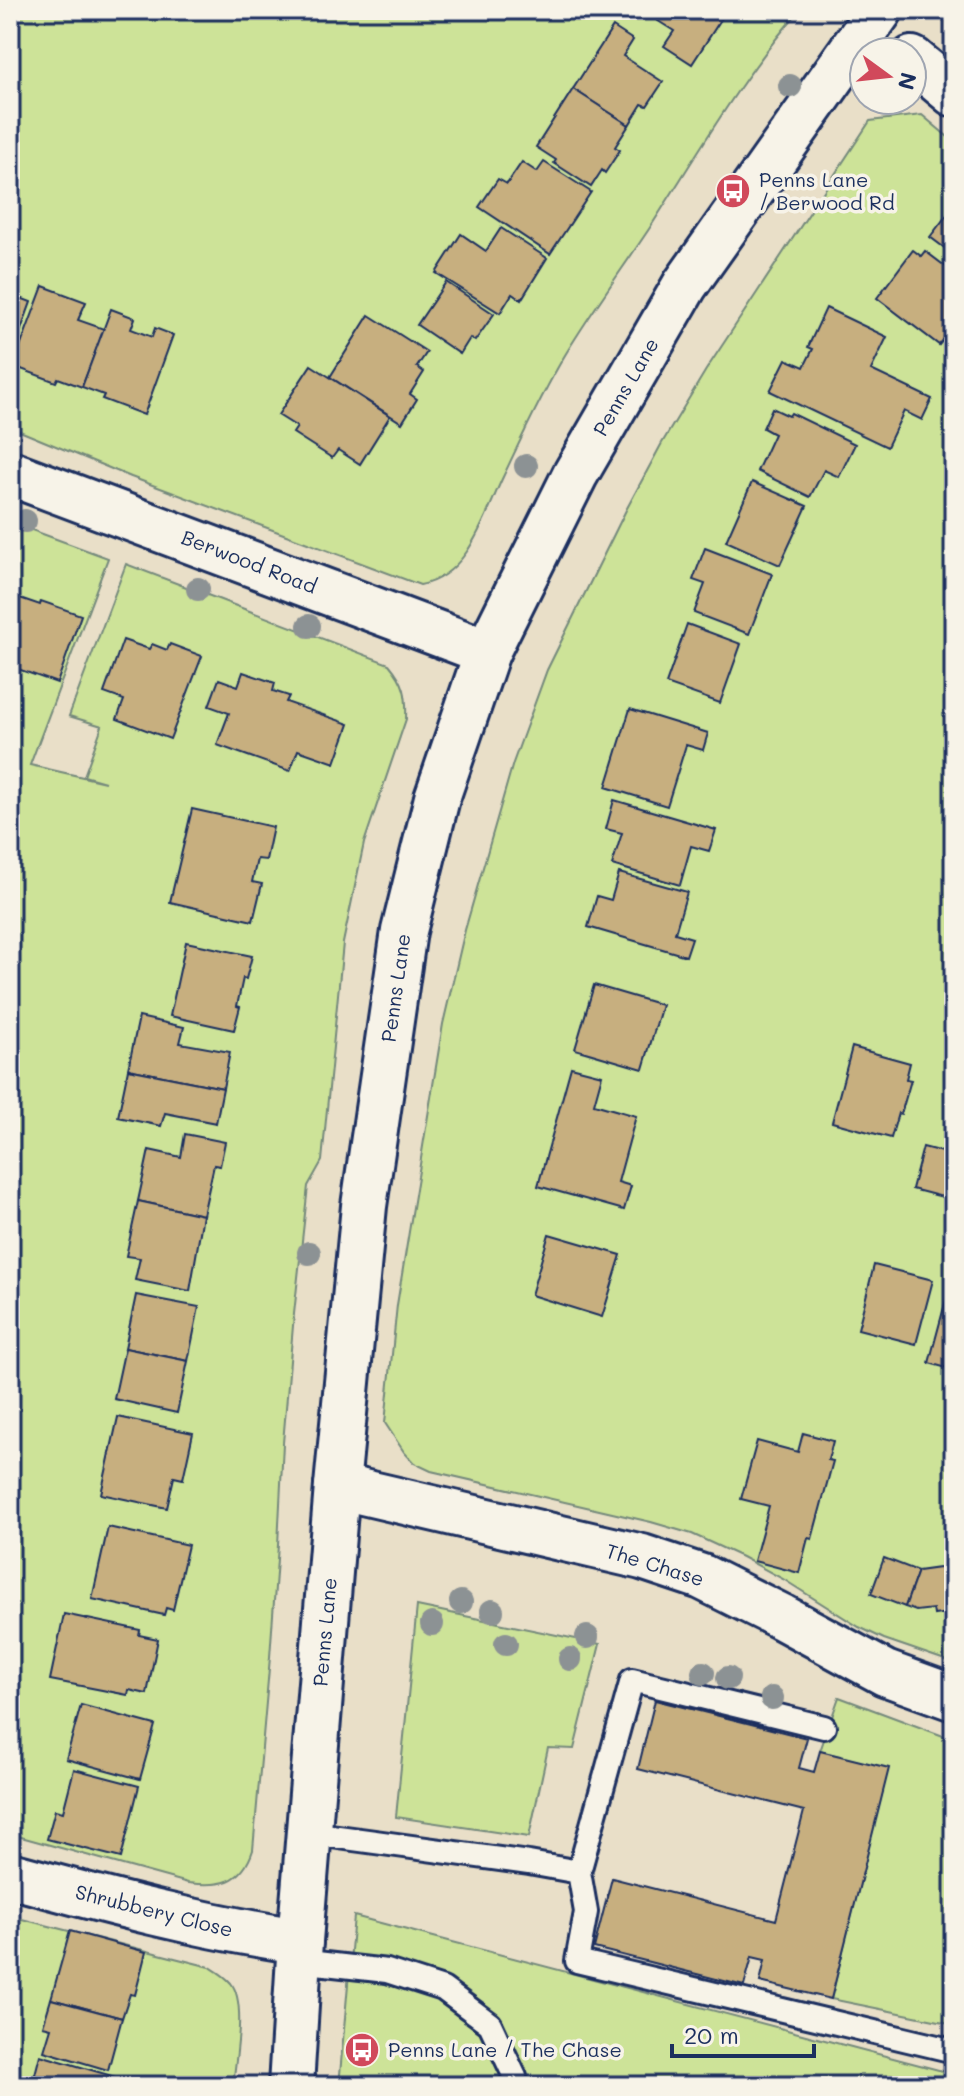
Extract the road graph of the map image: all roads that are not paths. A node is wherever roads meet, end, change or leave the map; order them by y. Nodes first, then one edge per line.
1 (875, 17) edge
2 (890, 36) edge
3 (928, 72) edge
4 (954, 94) edge
5 (10, 473) edge
6 (487, 652) junction
7 (337, 1486) junction
8 (954, 1698) edge
9 (824, 1727) dead end
10 (309, 1833) junction
11 (579, 1872) junction
12 (10, 1875) edge
13 (300, 1951) junction
14 (954, 2051) edge
15 (291, 2086) edge
16 (516, 2086) edge

1 - 2 main road
1 - 6 main road, Penns Lane
3 - 4 main road
5 - 6 main road, Berwood Road
6 - 7 main road, Penns Lane
7 - 8 main road, The Chase
7 - 10 main road, Penns Lane
9 - 11 lane
10 - 11 lane
10 - 13 main road, Penns Lane
11 - 14 lane
12 - 13 main road, Shrubbery Close
13 - 15 main road, Penns Lane
13 - 16 lane

